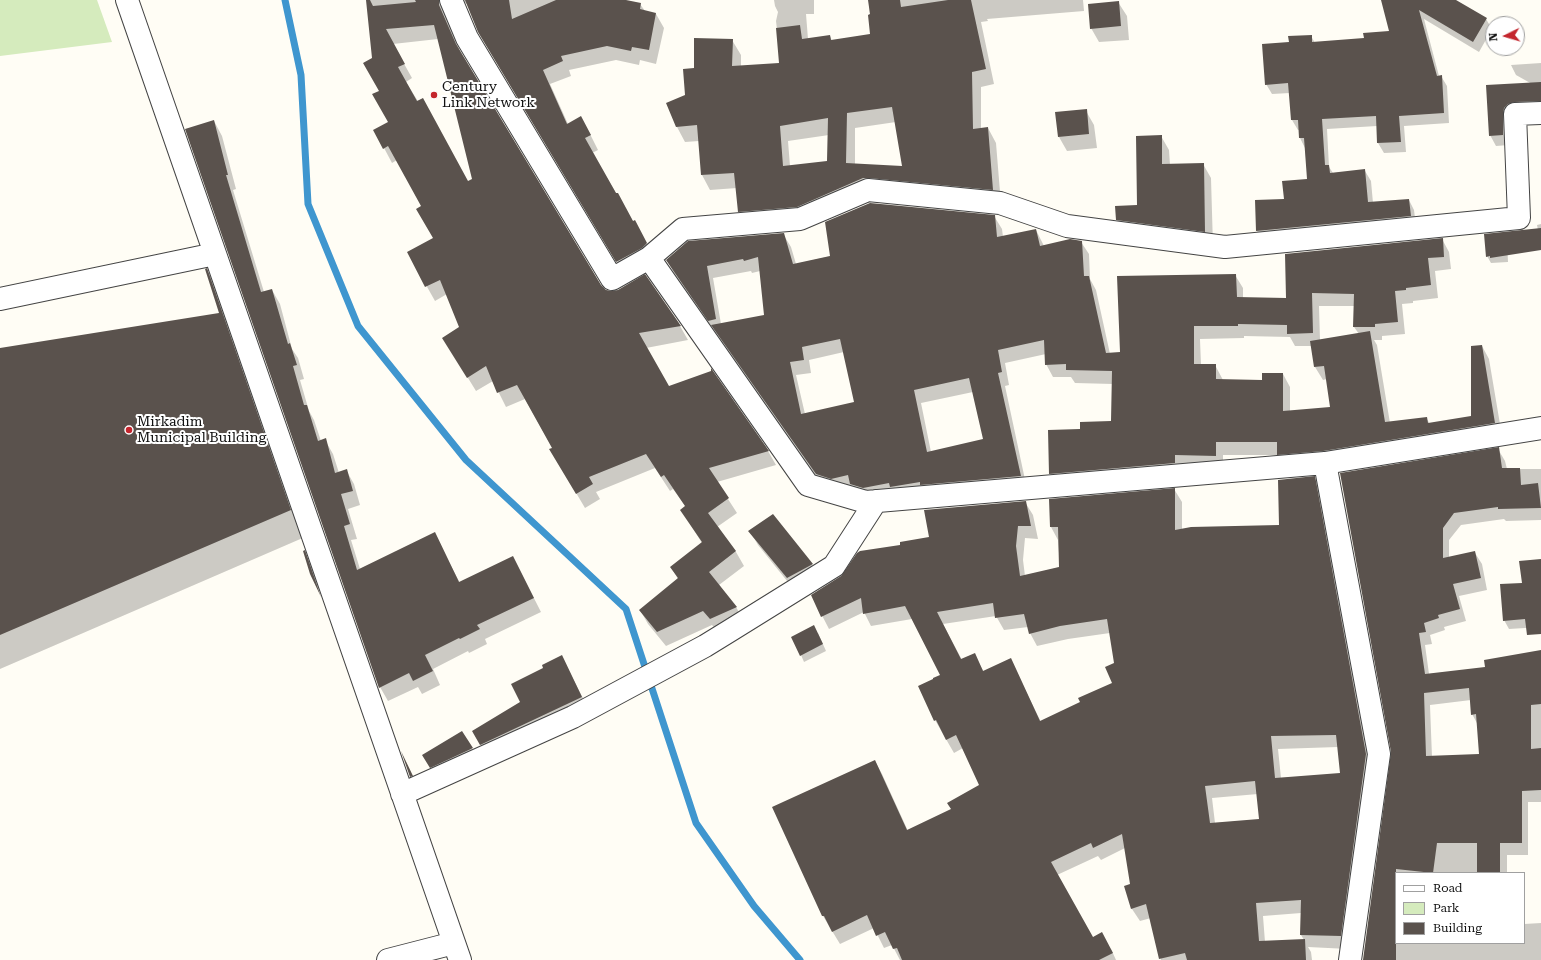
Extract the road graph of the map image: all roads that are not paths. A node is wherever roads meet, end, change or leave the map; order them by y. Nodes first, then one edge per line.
1 (127, 0) edge
2 (451, 0) edge
3 (1541, 113) edge
4 (215, 254) junction
5 (649, 258) junction
6 (0, 299) edge
7 (1541, 428) edge
8 (1325, 463) junction
9 (876, 501) junction
10 (402, 794) junction
11 (457, 951) edge
12 (388, 960) edge
13 (1350, 960) edge

1 - 4 street
2 - 5 street
3 - 5 street
4 - 6 street
4 - 10 street
5 - 9 street
7 - 8 street
8 - 9 street
8 - 13 street
9 - 10 street
10 - 11 street
11 - 12 street

